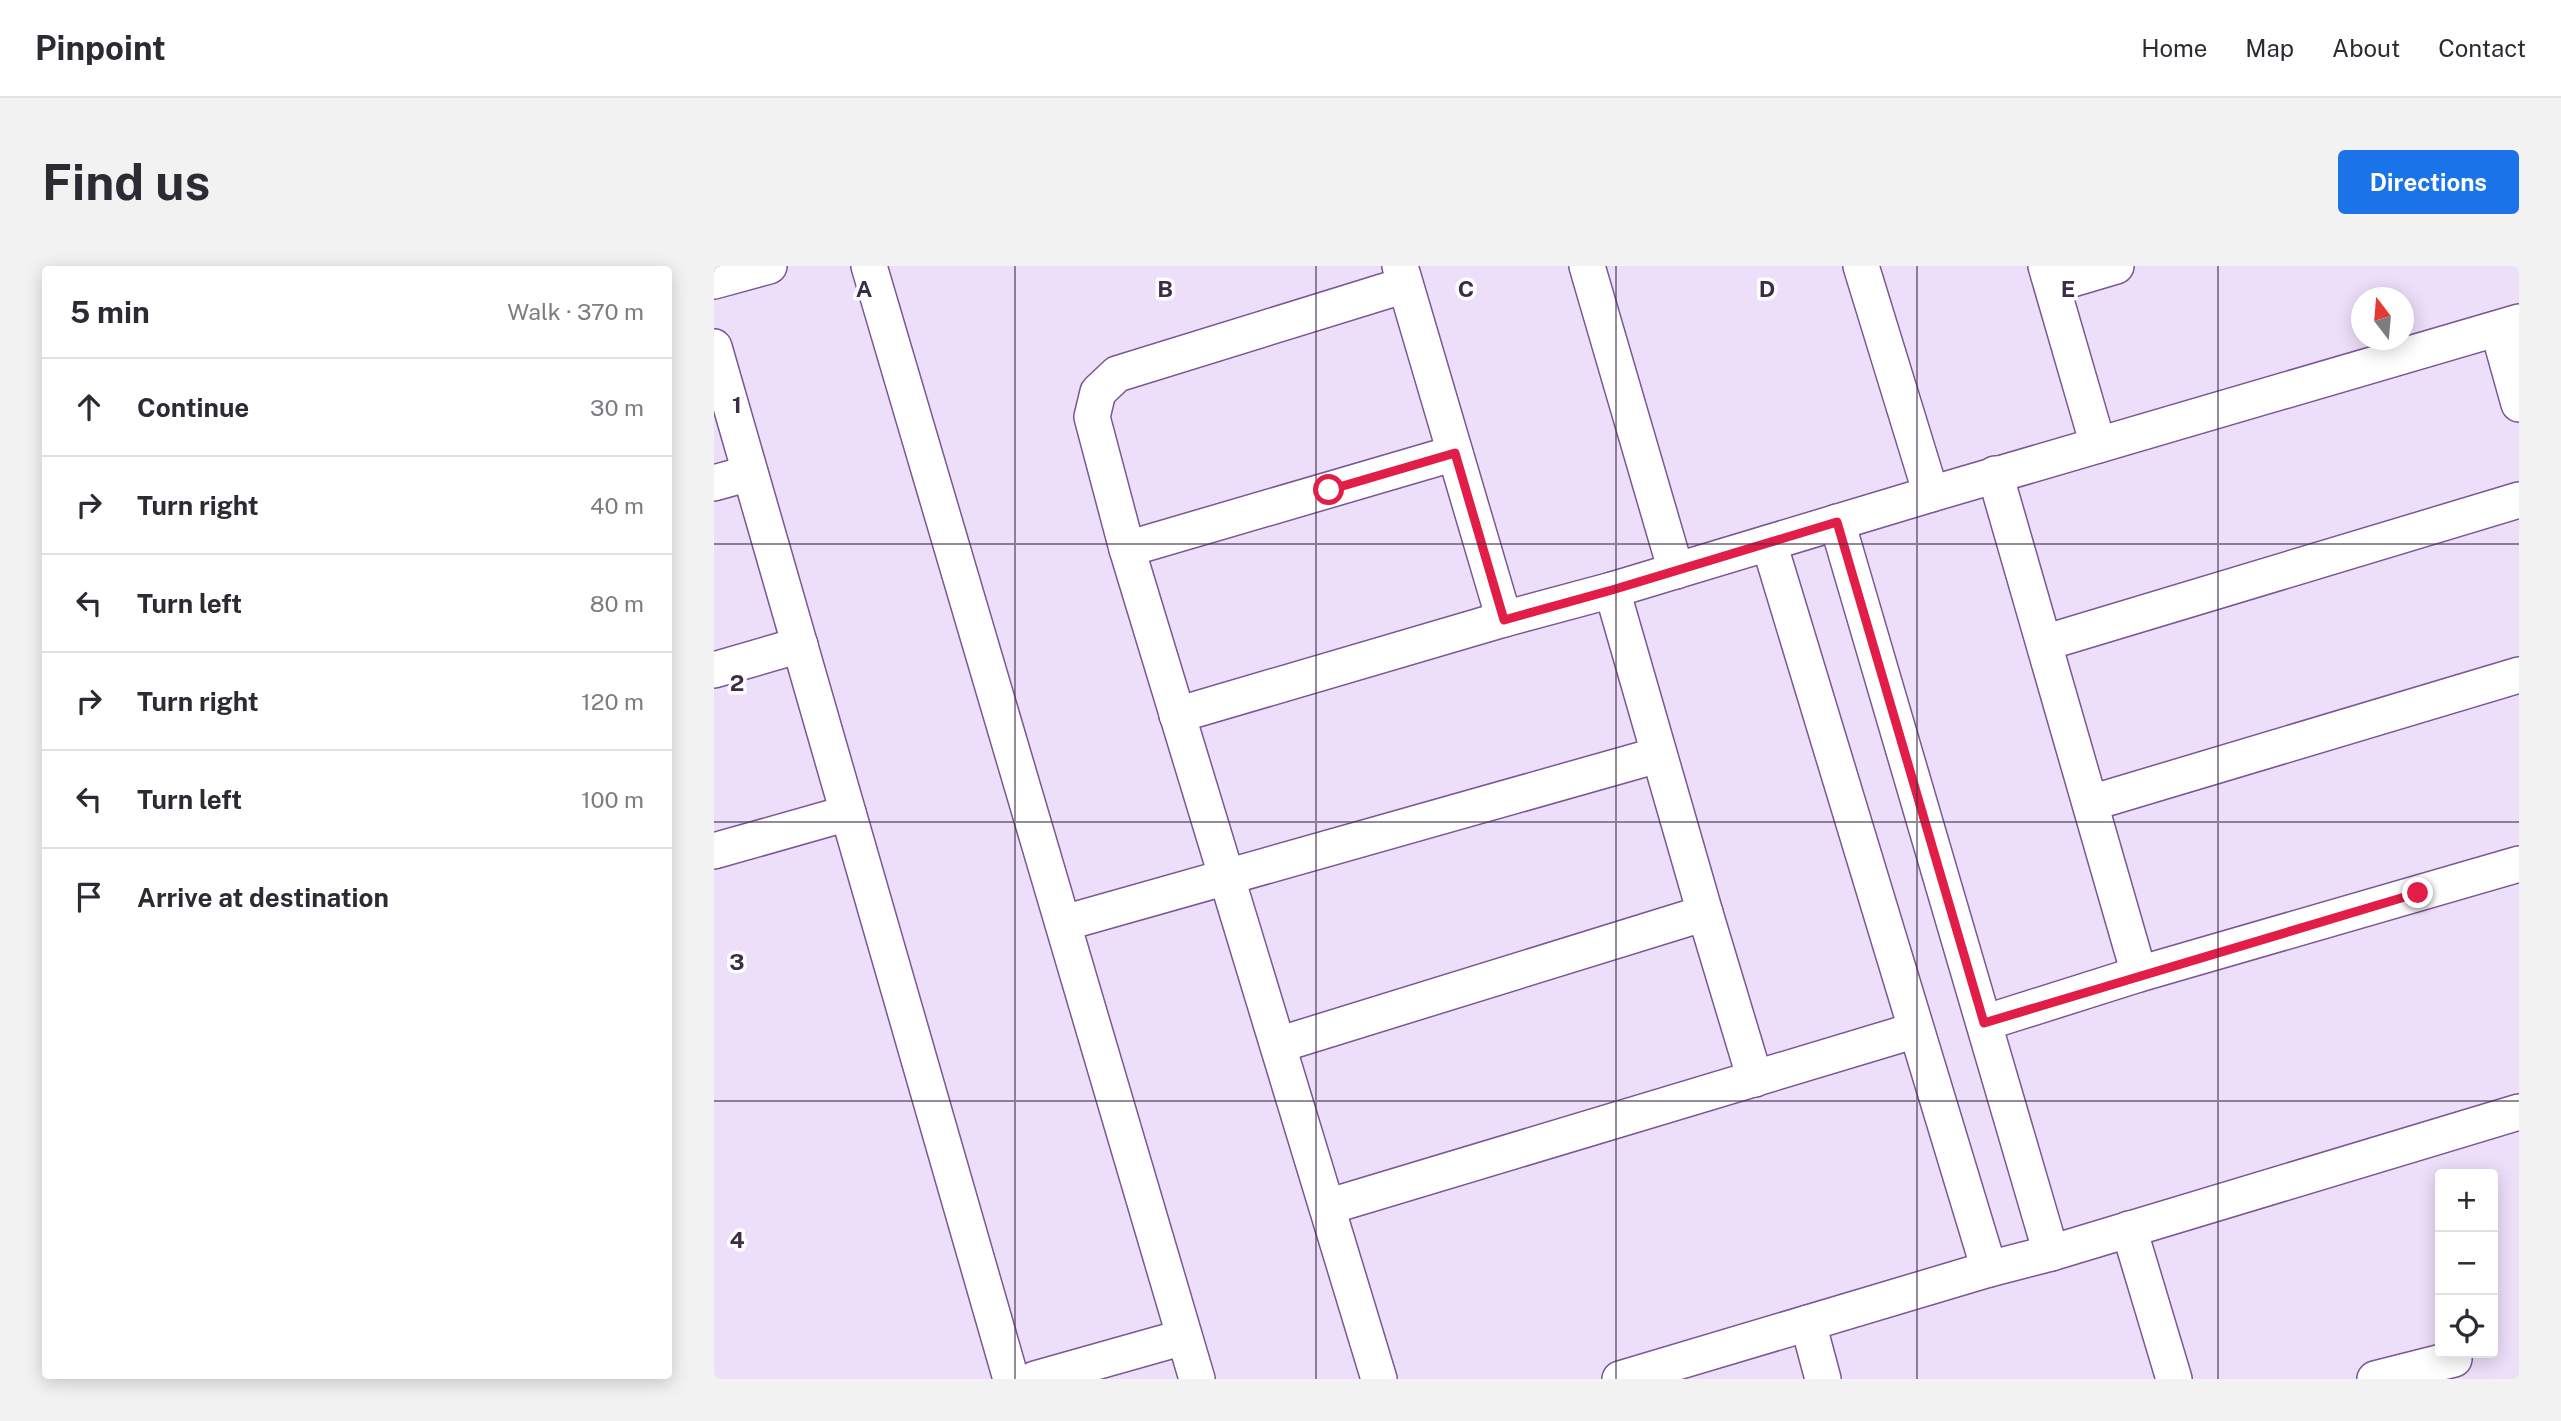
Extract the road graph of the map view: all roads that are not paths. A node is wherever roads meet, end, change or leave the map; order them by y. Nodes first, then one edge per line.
1 (769, 266) edge
2 (869, 266) edge
3 (1587, 266) edge
4 (1861, 266) edge
5 (2116, 266) edge
6 (2049, 275) edge
7 (1403, 276) edge
8 (714, 281) edge
9 (2509, 326) edge
10 (714, 347) edge
11 (2519, 404) edge
12 (2098, 445) junction
13 (1455, 453) junction
14 (750, 472) junction
15 (1995, 474) junction
16 (714, 483) edge
17 (1931, 494) junction
18 (2519, 500) edge
19 (1837, 522) junction
20 (1769, 543) junction
21 (1127, 549) junction
22 (1676, 571) junction
23 (1612, 590) junction
24 (1504, 620) junction
25 (2044, 643) junction
26 (800, 645) junction
27 (714, 670) edge
28 (2519, 676) edge
29 (1177, 715) junction
30 (1658, 755) junction
31 (2091, 803) junction
32 (848, 813) junction
33 (714, 851) edge
34 (2519, 864) edge
35 (1227, 878) junction
36 (1705, 913) junction
37 (1064, 923) junction
38 (2139, 974) junction
39 (1984, 1023) junction
40 (1916, 1030) junction
41 (1278, 1045) junction
42 (1755, 1079) junction
43 (2519, 1112) edge
44 (1327, 1207) junction
45 (2129, 1229) junction
46 (2051, 1253) junction
47 (1989, 1269) junction
48 (1808, 1323) junction
49 (1184, 1337) junction
50 (2454, 1359) dead end
51 (1630, 1378) edge
52 (1011, 1379) edge
53 (1035, 1379) edge
54 (1197, 1379) edge
55 (1379, 1379) edge
56 (1823, 1379) edge
57 (2174, 1379) edge
58 (2375, 1379) edge

1 - 8 street
2 - 37 street
3 - 22 street
4 - 17 street
5 - 6 street
6 - 12 street
7 - 13 street
7 - 21 street
9 - 11 street
9 - 12 street
10 - 14 street
12 - 15 street
13 - 21 street
13 - 24 street
14 - 16 street
14 - 26 street
15 - 17 street
15 - 25 street
17 - 19 street
18 - 25 street
19 - 20 street
19 - 39 street
20 - 22 street
20 - 40 street
21 - 29 street
22 - 23 street
23 - 24 street
23 - 30 street
24 - 29 street
25 - 31 street
26 - 27 street
26 - 32 street
28 - 31 street
29 - 35 street
30 - 35 street
30 - 36 street
31 - 38 street
32 - 33 street
32 - 52 street
34 - 38 street
35 - 37 street
35 - 41 street
36 - 41 street
36 - 42 street
37 - 49 street
38 - 39 street
39 - 46 street
40 - 42 street
40 - 47 street
41 - 44 street
42 - 44 street
43 - 45 street
44 - 55 street
45 - 46 street
45 - 57 street
46 - 47 street
47 - 48 street
48 - 51 street
48 - 56 street
49 - 53 street
49 - 54 street
50 - 58 street

